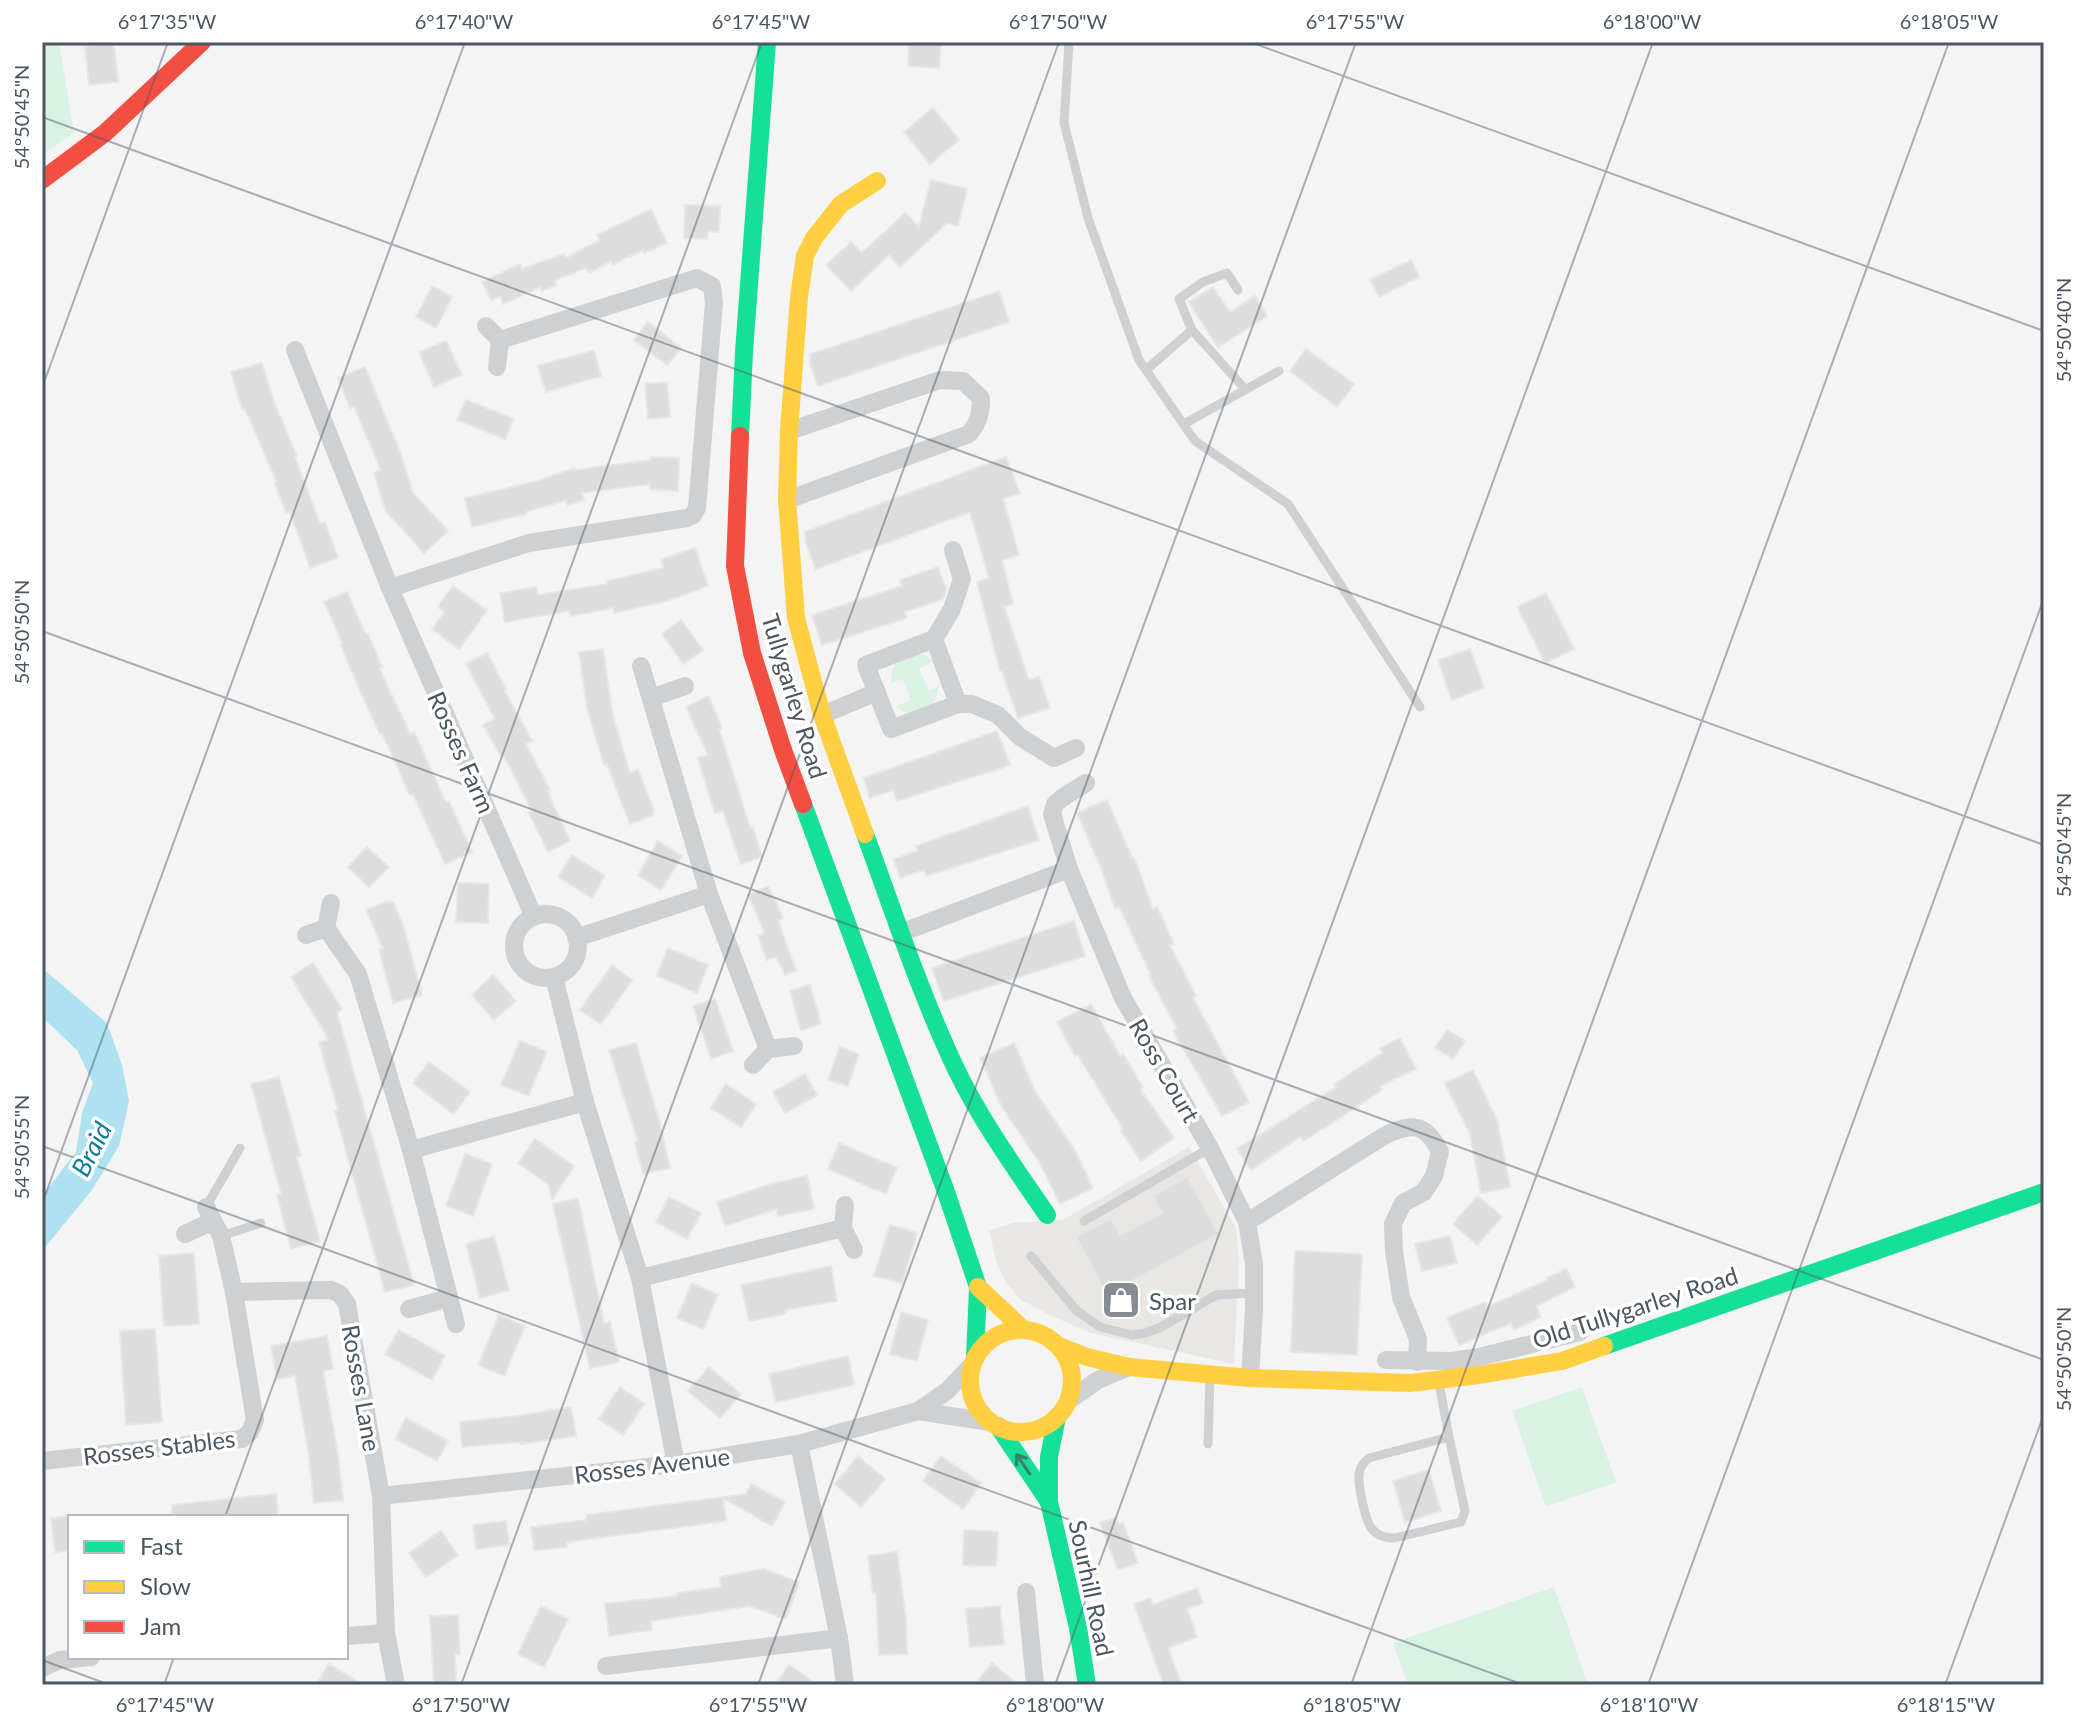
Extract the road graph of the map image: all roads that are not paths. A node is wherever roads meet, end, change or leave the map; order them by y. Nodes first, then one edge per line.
1 (202, 42) edge
2 (767, 42) edge
3 (1069, 42) edge
4 (42, 180) edge
5 (877, 181) dead end
6 (1238, 290) dead end
7 (486, 326) dead end
8 (1192, 330) junction
9 (500, 340) junction
10 (295, 350) dead end
11 (497, 367) dead end
12 (1146, 370) junction
13 (1279, 371) dead end
14 (1245, 389) junction
15 (1184, 424) junction
16 (789, 431) junction
17 (787, 500) junction
18 (953, 550) dead end
19 (390, 588) junction
20 (934, 639) junction
21 (641, 666) dead end
22 (685, 686) dead end
23 (877, 692) junction
24 (651, 698) junction
25 (958, 704) junction
26 (1420, 707) dead end
27 (822, 715) junction
28 (1076, 748) dead end
29 (1086, 783) dead end
30 (1069, 869) junction
31 (709, 894) junction
32 (331, 903) dead end
33 (534, 917) junction
34 (326, 928) junction
35 (903, 932) junction
36 (306, 935) dead end
37 (576, 938) junction
38 (554, 977) junction
39 (794, 1046) dead end
40 (768, 1049) junction
41 (753, 1065) dead end
42 (585, 1102) junction
43 (240, 1148) dead end
44 (1210, 1148) junction
45 (411, 1150) junction
46 (2044, 1192) edge
47 (845, 1205) dead end
48 (1047, 1215) dead end
49 (213, 1221) junction
50 (1084, 1221) dead end
51 (1247, 1222) junction
52 (261, 1223) dead end
53 (843, 1228) junction
54 (185, 1234) dead end
55 (854, 1250) dead end
56 (1031, 1256) dead end
57 (640, 1278) junction
58 (978, 1287) junction
59 (234, 1292) junction
60 (1254, 1293) junction
61 (449, 1298) junction
62 (409, 1309) dead end
63 (456, 1324) dead end
64 (1024, 1330) junction
65 (1580, 1332) dead end
66 (1057, 1345) junction
67 (1386, 1360) dead end
68 (973, 1362) junction
69 (1417, 1362) junction
70 (1129, 1367) junction
71 (1210, 1374) junction
72 (1250, 1378) junction
73 (1438, 1380) junction
74 (1069, 1400) junction
75 (918, 1411) junction
76 (1057, 1417) junction
77 (994, 1424) junction
78 (1449, 1437) junction
79 (799, 1444) junction
80 (1208, 1444) dead end
81 (42, 1461) edge
82 (676, 1464) junction
83 (381, 1496) junction
84 (1049, 1502) junction
85 (1026, 1592) dead end
86 (386, 1633) junction
87 (348, 1636) edge
88 (839, 1638) junction
89 (70, 1659) edge
90 (606, 1666) dead end
91 (42, 1668) edge
92 (396, 1685) edge
93 (845, 1685) edge
94 (1035, 1685) edge
95 (1087, 1685) edge

1 - 4 street
2 - 58 street, Tullygarley Road
3 - 12 lane
5 - 16 street
6 - 8 lane
7 - 9 street
8 - 12 lane
8 - 14 lane
9 - 11 street
9 - 19 street
10 - 19 street, Rosses Farm
12 - 15 lane
13 - 14 lane
14 - 15 lane
15 - 26 lane
16 - 17 street
16 - 17 street
17 - 27 street
18 - 20 street
19 - 33 street, Rosses Farm
20 - 23 street
20 - 25 street
21 - 24 street
22 - 24 street
23 - 25 street
23 - 27 street
24 - 31 street
25 - 28 street
27 - 35 street
29 - 30 street, Ross Court
30 - 35 street
30 - 44 street, Ross Court
31 - 37 street
31 - 40 street
32 - 34 street
33 - 37 street
33 - 38 street
34 - 36 street
34 - 45 street
35 - 48 street
37 - 38 street
38 - 42 street
39 - 40 street
40 - 41 street
42 - 45 street
42 - 57 street
43 - 49 lane
44 - 50 lane
44 - 51 street, Ross Court
45 - 61 street
46 - 73 street, Old Tullygarley Road
47 - 53 street
49 - 52 lane
49 - 54 street
49 - 59 street, Rosses Stables
51 - 60 street, Ross Court
51 - 69 street
53 - 55 street
53 - 57 street
56 - 60 lane
57 - 82 street
58 - 64 street, Tullygarley Road
58 - 68 street, Tullygarley Road
59 - 81 street, Rosses Stables
59 - 83 street, Rosses Lane
60 - 72 street, Ross Court
61 - 62 street
61 - 63 street
64 - 66 street
64 - 68 street
65 - 69 street
66 - 70 street, Old Tullygarley Road
66 - 74 street
67 - 69 street
68 - 75 street, Rosses Avenue
68 - 77 street
70 - 71 street, Old Tullygarley Road
70 - 74 street, Old Tullygarley Road
71 - 72 street, Old Tullygarley Road
71 - 80 lane
72 - 73 street, Old Tullygarley Road
73 - 78 lane
74 - 76 street
75 - 77 street, Rosses Avenue
75 - 79 street, Rosses Avenue
76 - 77 street
76 - 84 street, Sourhill Road
84 -> 77 street, Sourhill Road
78 - 78 lane
79 - 82 street, Rosses Avenue
79 - 88 street
82 - 83 street, Rosses Avenue
83 - 86 street
84 - 95 street, Sourhill Road
85 - 94 street
86 - 87 street
86 - 92 street
88 - 90 street
88 - 93 street
89 - 91 street

